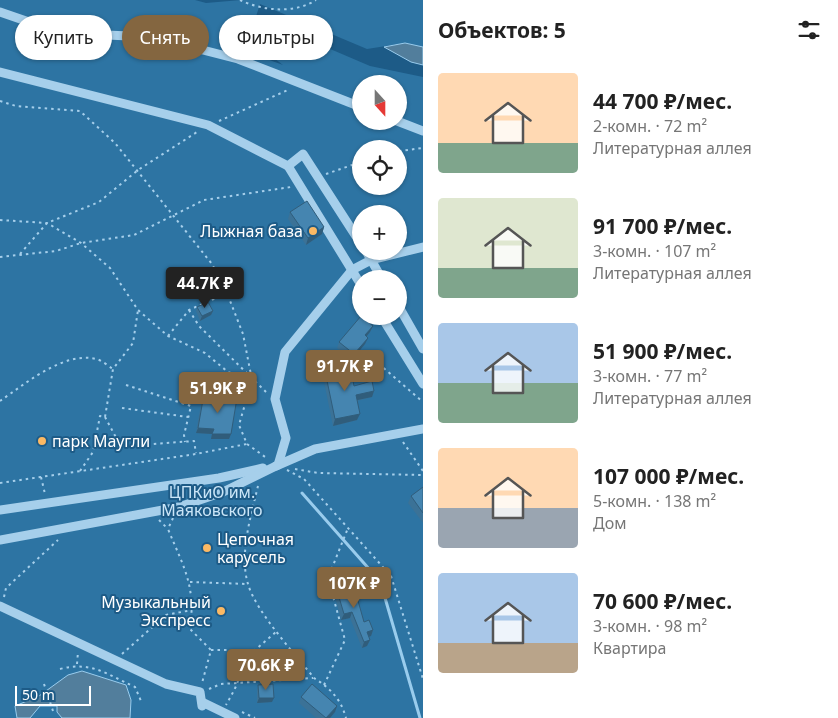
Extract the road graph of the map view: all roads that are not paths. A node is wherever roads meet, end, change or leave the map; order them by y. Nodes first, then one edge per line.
1 (0, 12) edge
2 (0, 72) edge
3 (352, 103) edge
4 (408, 125) edge
5 (423, 131) edge
6 (288, 166) junction
7 (352, 230) edge
8 (423, 247) edge
9 (407, 251) edge
10 (371, 260) joint
11 (352, 270) junction
12 (377, 270) edge
13 (407, 321) edge
14 (386, 325) edge
15 (423, 349) edge
16 (423, 384) edge
17 (423, 429) edge
18 (278, 465) junction
19 (0, 510) edge
20 (0, 540) edge
21 (1, 607) edge
22 (235, 718) edge

1 - 3 street
2 - 6 street
4 - 5 street
6 - 7 street
6 - 11 street
8 - 9 street
10 - 11 street
10 - 12 street
11 - 18 street
13 - 15 street
14 - 16 street
17 - 18 street
18 - 19 street
18 - 20 street
21 - 22 street

